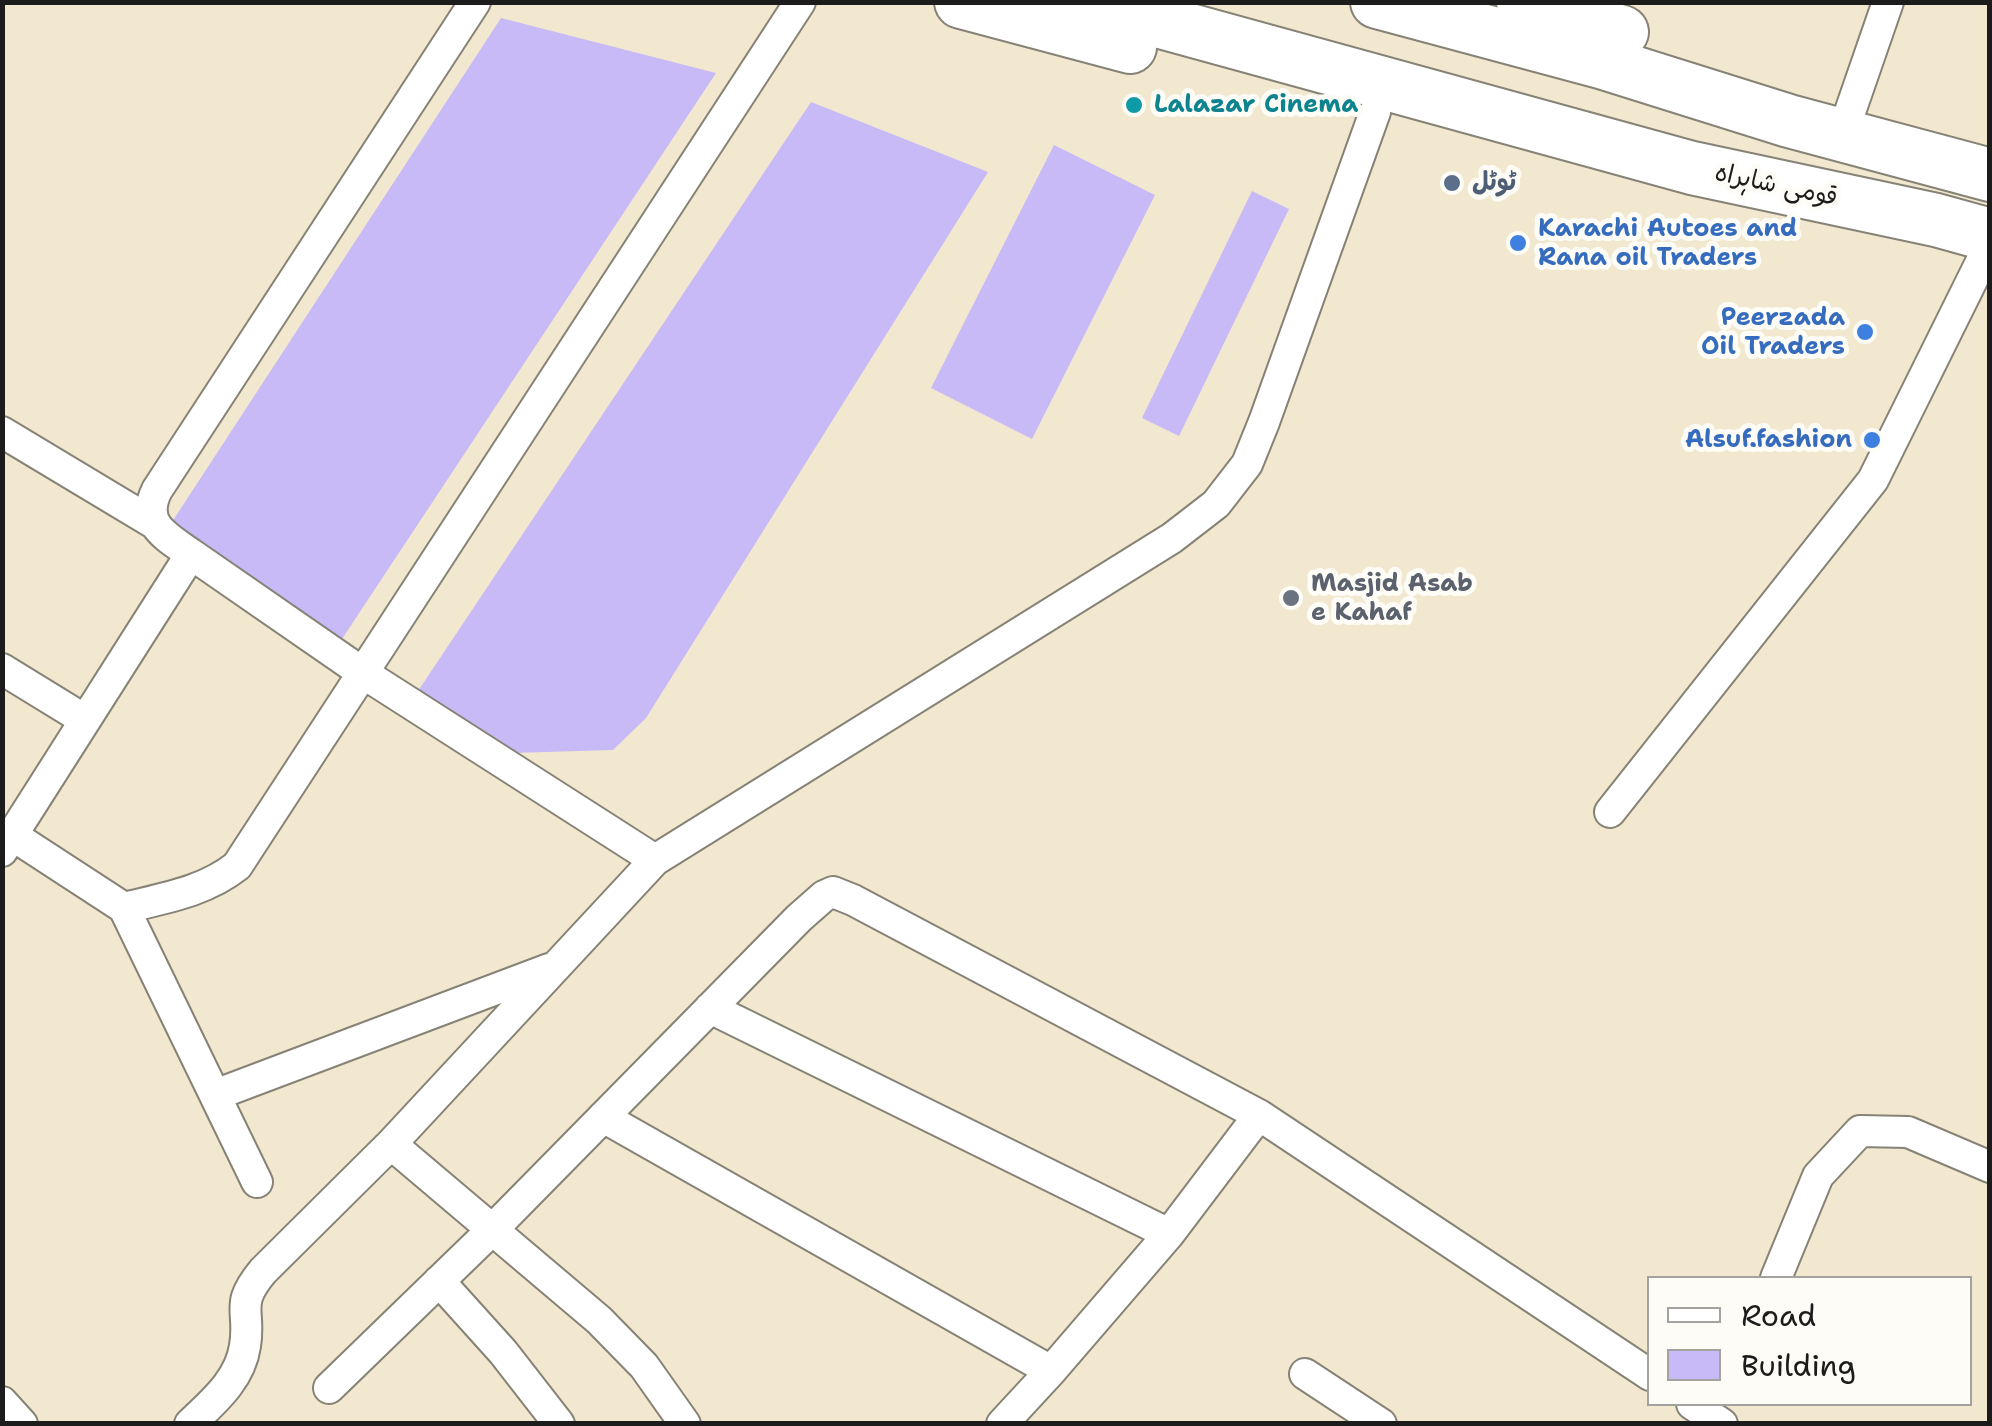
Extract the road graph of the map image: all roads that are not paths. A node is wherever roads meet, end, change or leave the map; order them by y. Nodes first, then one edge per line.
1 (475, 2) edge
2 (800, 2) edge
3 (961, 2) edge
4 (1088, 2) edge
5 (1377, 2) edge
6 (1523, 2) edge
7 (1888, 2) edge
8 (1375, 112) junction
9 (1789, 121) junction
10 (1842, 135) junction
11 (1692, 168) junction
12 (1990, 175) edge
13 (1990, 235) edge
14 (1990, 244) edge
15 (2, 432) edge
16 (155, 524) junction
17 (191, 554) junction
18 (2, 669) edge
19 (363, 673) junction
20 (85, 720) junction
21 (1610, 812) dead end
22 (7, 843) edge
23 (655, 860) junction
24 (124, 908) junction
25 (556, 966) junction
26 (710, 1008) junction
27 (215, 1095) junction
28 (1260, 1115) junction
29 (603, 1117) junction
30 (392, 1144) junction
31 (1990, 1167) edge
32 (257, 1182) dead end
33 (494, 1229) junction
34 (1169, 1234) junction
35 (1777, 1276) edge
36 (440, 1281) junction
37 (1050, 1371) junction
38 (1304, 1374) dead end
39 (1647, 1374) edge
40 (330, 1388) dead end
41 (2, 1402) edge
42 (1697, 1406) edge
43 (1721, 1416) edge
44 (22, 1424) edge
45 (190, 1424) edge
46 (559, 1424) edge
47 (685, 1424) edge
48 (1002, 1424) edge
49 (1381, 1424) edge

1 - 16 street
2 - 19 street
3 - 8 highway
4 - 11 highway, قومی شاہراہ
5 - 9 highway
6 - 9 highway
7 - 10 street
8 - 11 highway
8 - 23 street
9 - 10 highway
10 - 12 highway
11 - 13 highway, قومی شاہراہ
14 - 21 street
15 - 16 street
16 - 17 street
17 - 19 street
17 - 20 street
18 - 20 street
19 - 23 street
19 - 24 street
20 - 22 street
22 - 24 street
23 - 25 street
24 - 27 street
25 - 27 street
25 - 30 street
26 - 28 street
26 - 29 street
26 - 34 street
27 - 32 street
28 - 34 street
28 - 39 street
29 - 33 street
29 - 37 street
30 - 33 street
30 - 45 street
31 - 35 street
33 - 36 street
33 - 47 street
34 - 37 street
36 - 40 street
36 - 46 street
37 - 48 street
38 - 49 street
41 - 44 street
42 - 43 street

